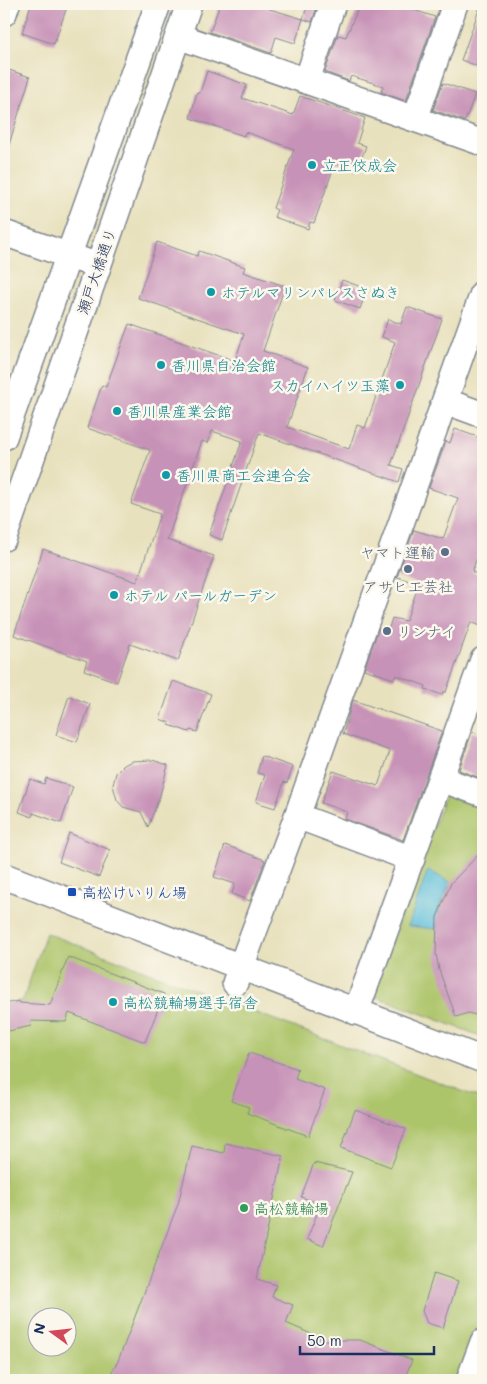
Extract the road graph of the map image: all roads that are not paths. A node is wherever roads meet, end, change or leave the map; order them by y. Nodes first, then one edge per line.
1 (7, 4) edge
2 (158, 4) edge
3 (189, 4) edge
4 (333, 4) edge
5 (455, 4) edge
6 (4, 13) edge
7 (178, 36) junction
8 (307, 80) junction
9 (415, 119) junction
10 (483, 143) edge
11 (4, 233) edge
12 (69, 255) junction
13 (98, 266) junction
14 (483, 294) edge
15 (445, 402) junction
16 (483, 415) edge
17 (4, 437) edge
18 (4, 538) edge
19 (483, 660) edge
20 (441, 779) junction
21 (483, 794) edge
22 (297, 816) junction
23 (412, 859) junction
24 (4, 876) edge
25 (4, 895) edge
26 (238, 975) junction
27 (356, 1012) junction
28 (483, 1060) edge
29 (483, 1078) edge
30 (483, 1342) edge
31 (469, 1380) edge

1 - 6 street
2 - 12 street, 瀬戸大橋通り
3 - 7 street, 瀬戸大橋通り
4 - 8 street
5 - 9 street
7 - 8 street
7 - 13 street, 瀬戸大橋通り
8 - 9 street
9 - 10 street
11 - 12 street
12 - 13 street
12 - 17 street, 瀬戸大橋通り
13 - 18 street, 瀬戸大橋通り
14 - 15 street
15 - 16 street
15 - 22 street
19 - 20 street
20 - 21 street
20 - 23 street
22 - 23 street
22 - 26 street
23 - 27 street
24 - 26 street
25 - 26 street
26 - 27 street
26 - 29 street
27 - 28 street
30 - 31 street

